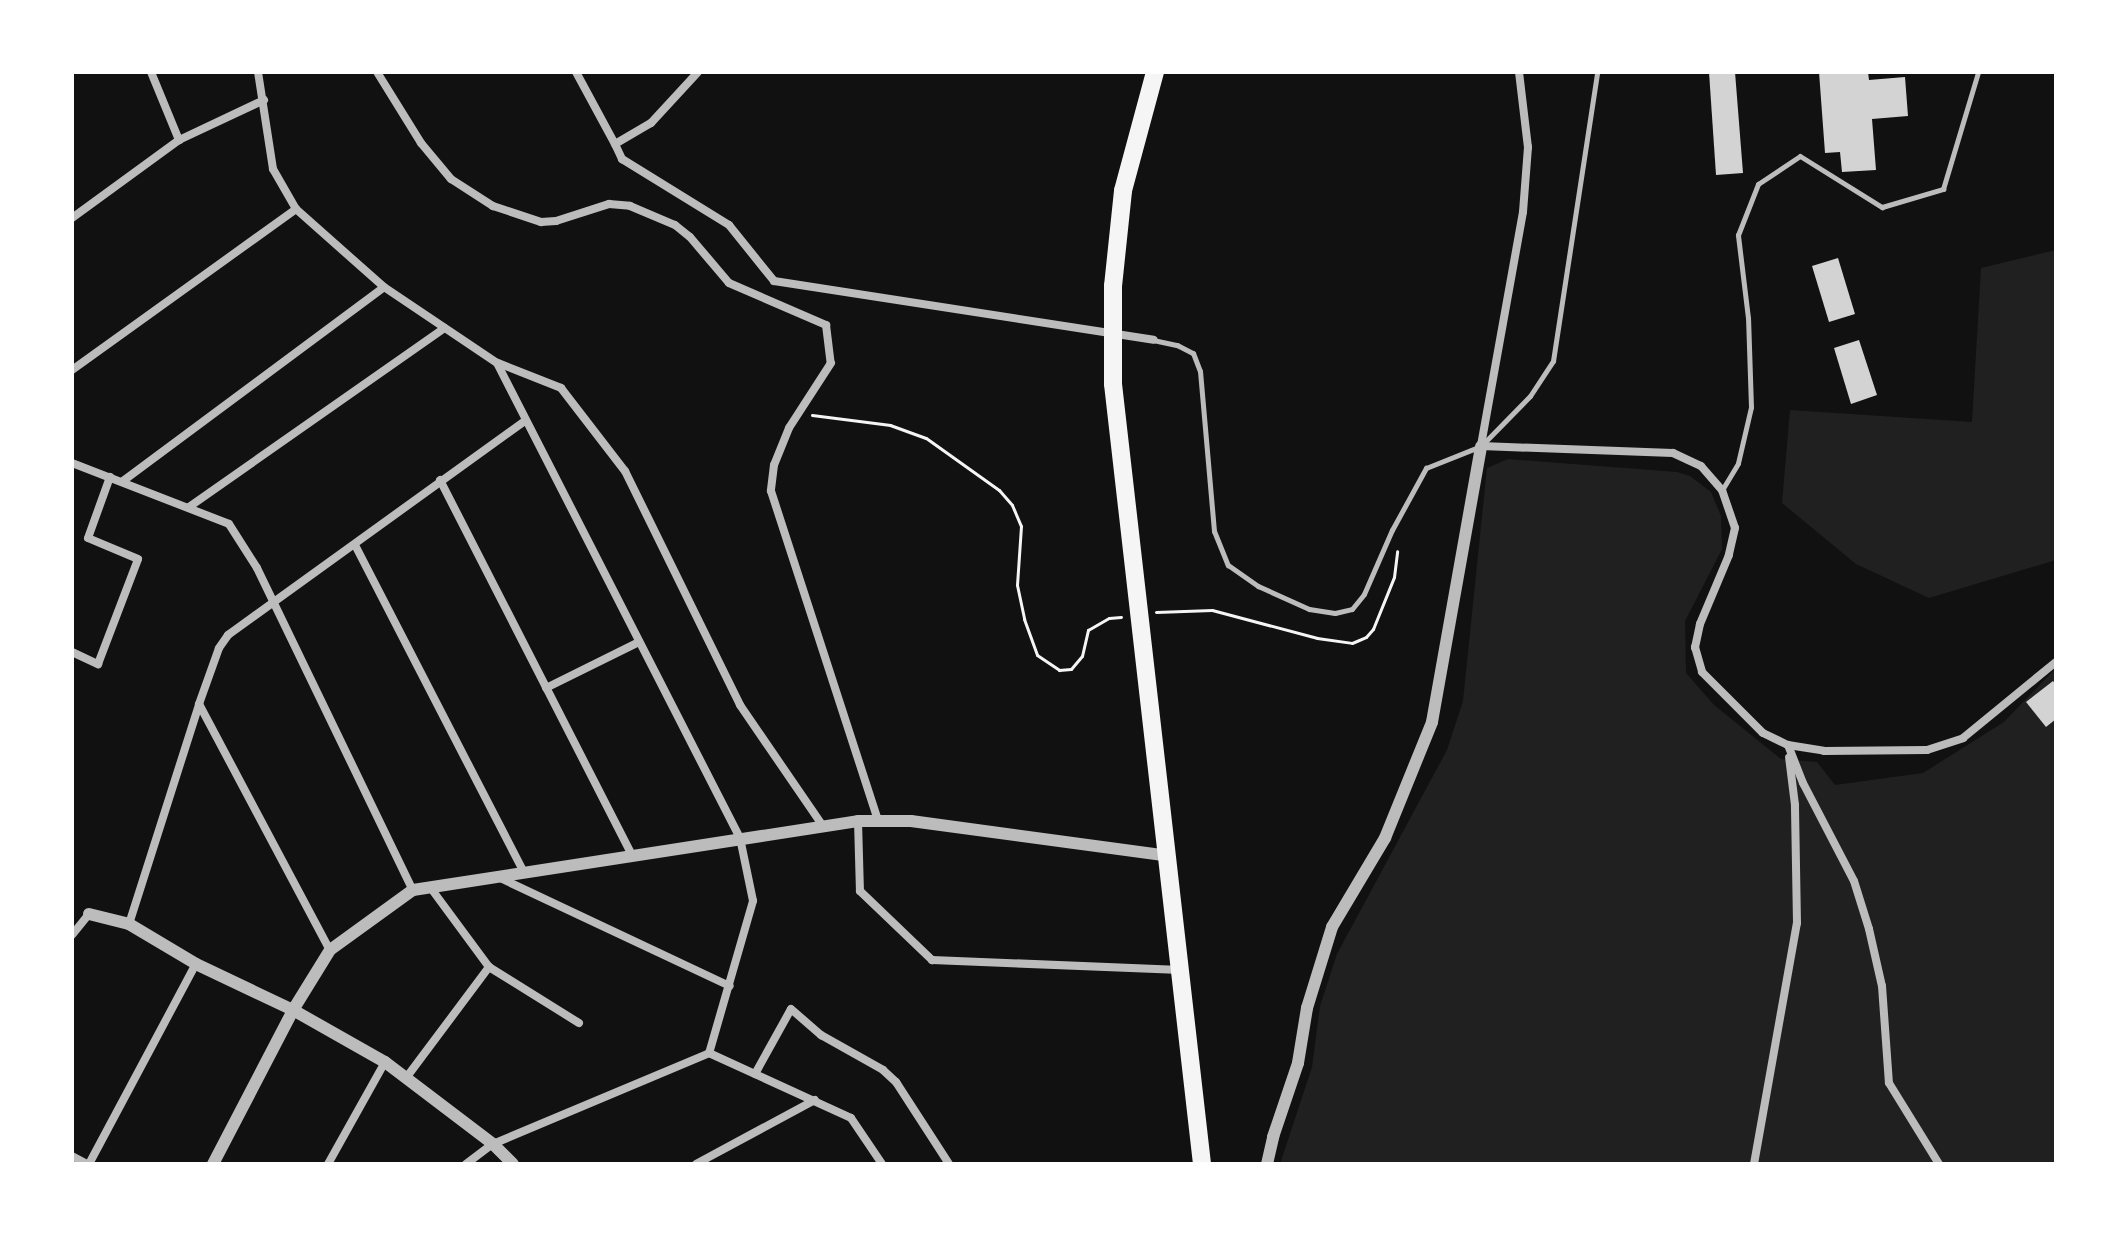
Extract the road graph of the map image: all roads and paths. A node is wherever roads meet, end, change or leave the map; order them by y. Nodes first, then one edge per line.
1 (151, 72) edge
2 (258, 72) edge
3 (377, 72) edge
4 (576, 72) edge
5 (698, 72) edge
6 (1155, 72) edge
7 (1519, 72) edge
8 (1597, 72) edge
9 (1978, 72) edge
10 (264, 100) junction
11 (179, 140) junction
12 (615, 144) junction
13 (296, 209) junction
14 (72, 218) edge
15 (384, 287) junction
16 (445, 328) junction
17 (1153, 340) joint
18 (497, 363) junction
19 (72, 370) edge
20 (800, 413) junction
21 (525, 421) junction
22 (1481, 446) junction
23 (72, 463) edge
24 (110, 477) junction
25 (440, 480) junction
26 (123, 481) junction
27 (1722, 490) junction
28 (189, 507) junction
29 (355, 545) junction
30 (272, 604) junction
31 (1109, 618) dead end
32 (639, 642) junction
33 (72, 652) edge
34 (2056, 662) edge
35 (546, 688) junction
36 (199, 704) junction
37 (1788, 745) junction
38 (858, 821) junction
39 (878, 821) junction
40 (823, 826) junction
41 (740, 838) junction
42 (632, 856) junction
43 (1169, 856) junction
44 (524, 872) junction
45 (498, 877) junction
46 (430, 887) junction
47 (413, 890) junction
48 (89, 914) joint
49 (129, 924) junction
50 (72, 935) edge
51 (330, 950) junction
52 (196, 964) junction
53 (489, 967) junction
54 (1182, 970) junction
55 (730, 986) junction
56 (293, 1010) junction
57 (579, 1023) dead end
58 (709, 1053) junction
59 (385, 1062) junction
60 (755, 1074) junction
61 (406, 1078) junction
62 (815, 1100) junction
63 (493, 1144) junction
64 (72, 1156) edge
65 (88, 1164) edge
66 (213, 1164) edge
67 (328, 1164) edge
68 (466, 1164) edge
69 (513, 1164) edge
70 (696, 1164) edge
71 (882, 1164) edge
72 (949, 1164) edge
73 (1202, 1164) edge
74 (1267, 1164) edge
75 (1754, 1164) edge
76 (1939, 1164) edge

1 - 11 street
2 - 10 street
3 - 20 street
4 - 12 street
5 - 12 street
6 - 43 highway
7 - 22 street
8 - 22 lane
9 - 27 lane
10 - 11 street
10 - 13 street
11 - 14 street
12 - 17 street
13 - 15 street
13 - 19 street
15 - 16 street
15 - 26 street
16 - 18 street
16 - 28 street
17 - 22 lane
18 - 21 street
18 - 40 street
20 - 31 path
20 - 39 street
21 - 25 street
21 - 32 street
22 - 27 street
22 - 74 street
23 - 24 street
24 - 26 street
24 - 33 street
25 - 29 street
25 - 35 street
26 - 28 street
27 - 37 street
28 - 30 street
29 - 30 street
29 - 44 street
30 - 36 street
30 - 47 street
32 - 35 street
32 - 41 street
34 - 37 street
35 - 42 street
36 - 49 street
36 - 51 street
37 - 75 street
37 - 76 street
38 - 39 street
38 - 40 street
38 - 54 street
39 - 43 street
40 - 41 street
41 - 42 street
41 - 55 street
42 - 44 street
43 - 54 highway
44 - 45 street
45 - 46 street
45 - 55 street
46 - 47 street
46 - 53 street
47 - 51 street
48 - 49 street
48 - 50 street
49 - 52 street
51 - 56 street
52 - 56 street
52 - 65 street
53 - 57 street
53 - 61 street
54 - 73 highway
55 - 58 street
56 - 59 street
56 - 66 street
58 - 60 street
58 - 63 street
59 - 61 street
59 - 67 street
60 - 62 street
60 - 72 street
61 - 63 street
62 - 70 street
62 - 71 street
63 - 68 street
63 - 69 street
64 - 65 street

